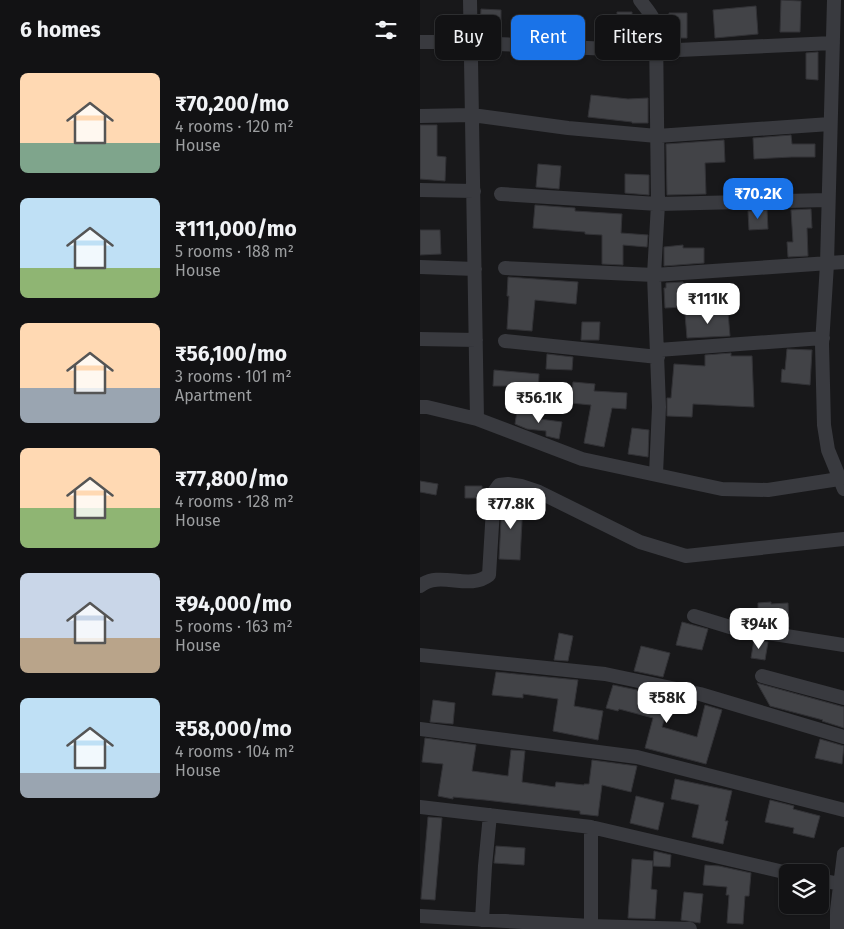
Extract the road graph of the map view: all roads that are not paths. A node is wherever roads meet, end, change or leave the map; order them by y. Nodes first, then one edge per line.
1 (470, 0) edge
2 (640, 0) edge
3 (838, 5) edge
4 (470, 15) edge
5 (650, 15) edge
6 (420, 42) edge
7 (435, 42) edge
8 (833, 43) junction
9 (501, 44) edge
10 (595, 48) edge
11 (680, 50) edge
12 (471, 60) edge
13 (656, 60) edge
14 (472, 115) junction
15 (420, 116) edge
16 (830, 124) junction
17 (656, 136) junction
18 (420, 190) edge
19 (474, 191) junction
20 (501, 194) dead end
21 (828, 200) junction
22 (658, 204) junction
23 (844, 262) edge
24 (827, 264) junction
25 (420, 266) edge
26 (506, 268) dead end
27 (475, 269) junction
28 (654, 275) junction
29 (822, 338) junction
30 (420, 339) edge
31 (476, 340) junction
32 (506, 341) dead end
33 (658, 354) junction
34 (420, 407) edge
35 (477, 419) junction
36 (656, 474) junction
37 (842, 484) edge
38 (844, 539) edge
39 (420, 586) edge
40 (694, 616) dead end
41 (844, 645) edge
42 (420, 655) edge
43 (762, 676) dead end
44 (844, 698) edge
45 (420, 730) edge
46 (844, 737) edge
47 (420, 807) edge
48 (844, 810) edge
49 (490, 815) junction
50 (591, 827) junction
51 (844, 854) edge
52 (779, 871) edge
53 (829, 882) edge
54 (840, 884) junction
55 (420, 916) edge
56 (482, 920) junction
57 (445, 923) edge
58 (520, 925) edge
59 (591, 927) edge
60 (668, 929) edge
61 (690, 929) edge
62 (837, 929) edge

1 - 4 street
2 - 5 street
3 - 8 street
6 - 7 street
8 - 11 street
8 - 16 street
9 - 10 street
12 - 14 street
13 - 17 street
14 - 15 street
14 - 17 street
14 - 19 street
16 - 17 street
16 - 21 street
17 - 22 street
18 - 19 street
19 - 27 street
20 - 22 street
21 - 22 street
21 - 24 street
22 - 28 street
23 - 24 street
24 - 28 street
24 - 29 street
25 - 27 street
26 - 28 street
27 - 31 street
28 - 33 street
29 - 33 street
29 - 37 street
30 - 31 street
31 - 35 street
32 - 33 street
33 - 36 street
34 - 35 street
35 - 36 street
36 - 37 street
38 - 39 street
40 - 41 street
42 - 46 street
43 - 44 street
45 - 48 street
47 - 49 street
49 - 50 street
49 - 56 street
50 - 52 street
50 - 59 street
51 - 54 street
53 - 54 street
54 - 62 street
55 - 57 street
56 - 57 street
56 - 58 street
58 - 59 street
59 - 60 street
60 - 61 street

